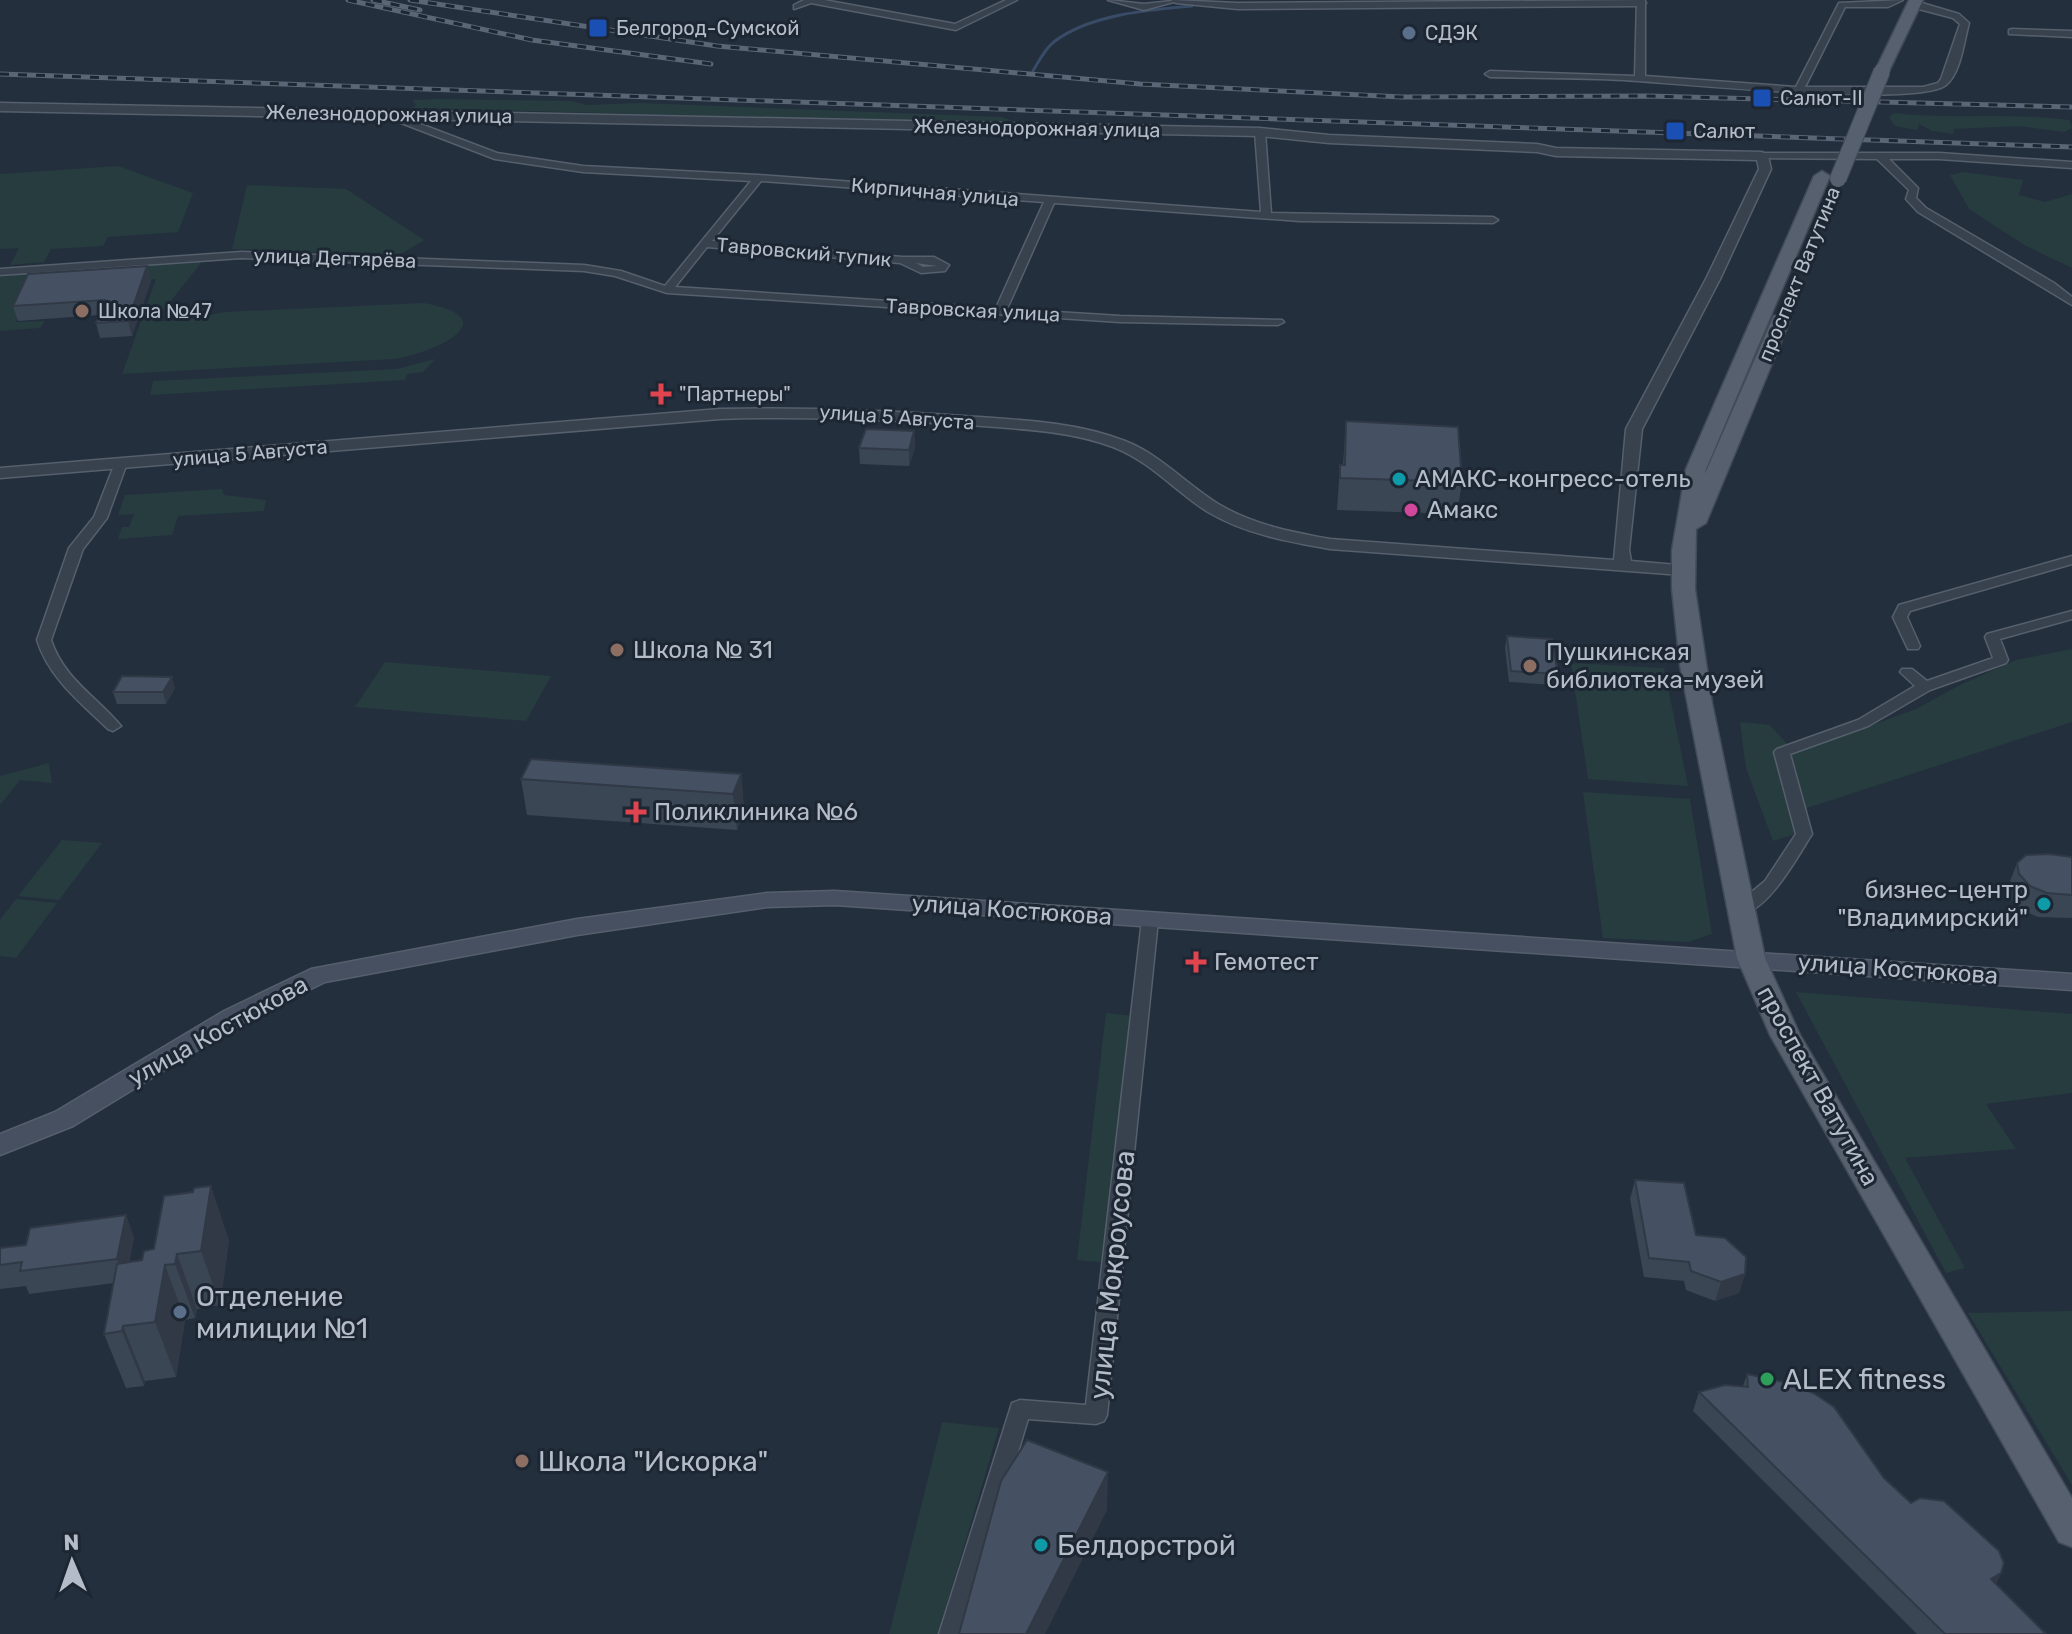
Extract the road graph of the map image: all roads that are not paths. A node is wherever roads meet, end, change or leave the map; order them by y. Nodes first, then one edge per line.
1 (810, 0) edge
2 (1013, 0) edge
3 (1112, 0) edge
4 (1177, 0) edge
5 (1641, 1) edge
6 (1891, 6) edge
7 (1914, 6) edge
8 (797, 7) dead end
9 (2012, 32) dead end
10 (2072, 34) edge
11 (1875, 70) junction
12 (1490, 74) dead end
13 (1536, 76) junction
14 (1640, 79) junction
15 (1586, 88) dead end
16 (1800, 88) junction
17 (0, 107) edge
18 (386, 114) junction
19 (1260, 132) junction
20 (1762, 156) junction
21 (1881, 157) junction
22 (2068, 166) edge
23 (758, 178) junction
24 (1049, 202) junction
25 (1266, 216) junction
26 (1493, 220) dead end
27 (707, 244) junction
28 (902, 260) dead end
29 (0, 272) edge
30 (667, 290) junction
31 (2072, 302) edge
32 (1000, 311) junction
33 (1278, 322) dead end
34 (121, 463) junction
35 (0, 473) edge
36 (1683, 559) junction
37 (2072, 560) edge
38 (1623, 564) junction
39 (2072, 615) edge
40 (1913, 646) dead end
41 (1907, 672) dead end
42 (1925, 687) junction
43 (113, 726) dead end
44 (1742, 909) junction
45 (1150, 920) junction
46 (1751, 958) junction
47 (2072, 982) edge
48 (0, 1145) edge
49 (2072, 1531) edge
50 (951, 1634) edge

1 - 2 street
1 - 8 street
3 - 4 street
4 - 5 street
5 - 14 street
6 - 11 main road, проспект Ватутина
6 - 16 street
7 - 11 main road, проспект Ватутина
7 - 16 street
9 - 10 street
11 - 36 main road, проспект Ватутина, bridge
12 - 13 street
13 - 14 street
13 - 15 street
14 - 16 street
17 - 18 street, Железнодорожная улица
18 - 19 street, Железнодорожная улица
18 - 23 street, Кирпичная улица
19 - 20 street, Железнодорожная улица
19 - 25 street
20 - 21 street, Железнодорожная улица
20 - 38 street
21 - 22 street, Железнодорожная улица
21 - 31 street
23 - 24 street, Кирпичная улица
23 - 27 street
24 - 25 street, Кирпичная улица
24 - 32 street
25 - 26 street, Кирпичная улица
27 - 28 street, Тавровский тупик
27 - 30 street
29 - 30 street, улица Дегтярёва
30 - 32 street, Тавровская улица
32 - 33 street, Тавровская улица
34 - 35 street, улица 5 Августа
34 - 38 street, улица 5 Августа
34 - 43 street
36 - 38 street, улица 5 Августа
36 - 44 main road, проспект Ватутина
37 - 40 street
39 - 42 street
41 - 42 street
42 - 44 street
44 - 46 main road, проспект Ватутина
45 - 46 main road, улица Костюкова
45 - 48 main road, улица Костюкова
45 - 50 street, улица Мокроусова
46 - 47 main road, улица Костюкова
46 - 49 main road, проспект Ватутина

